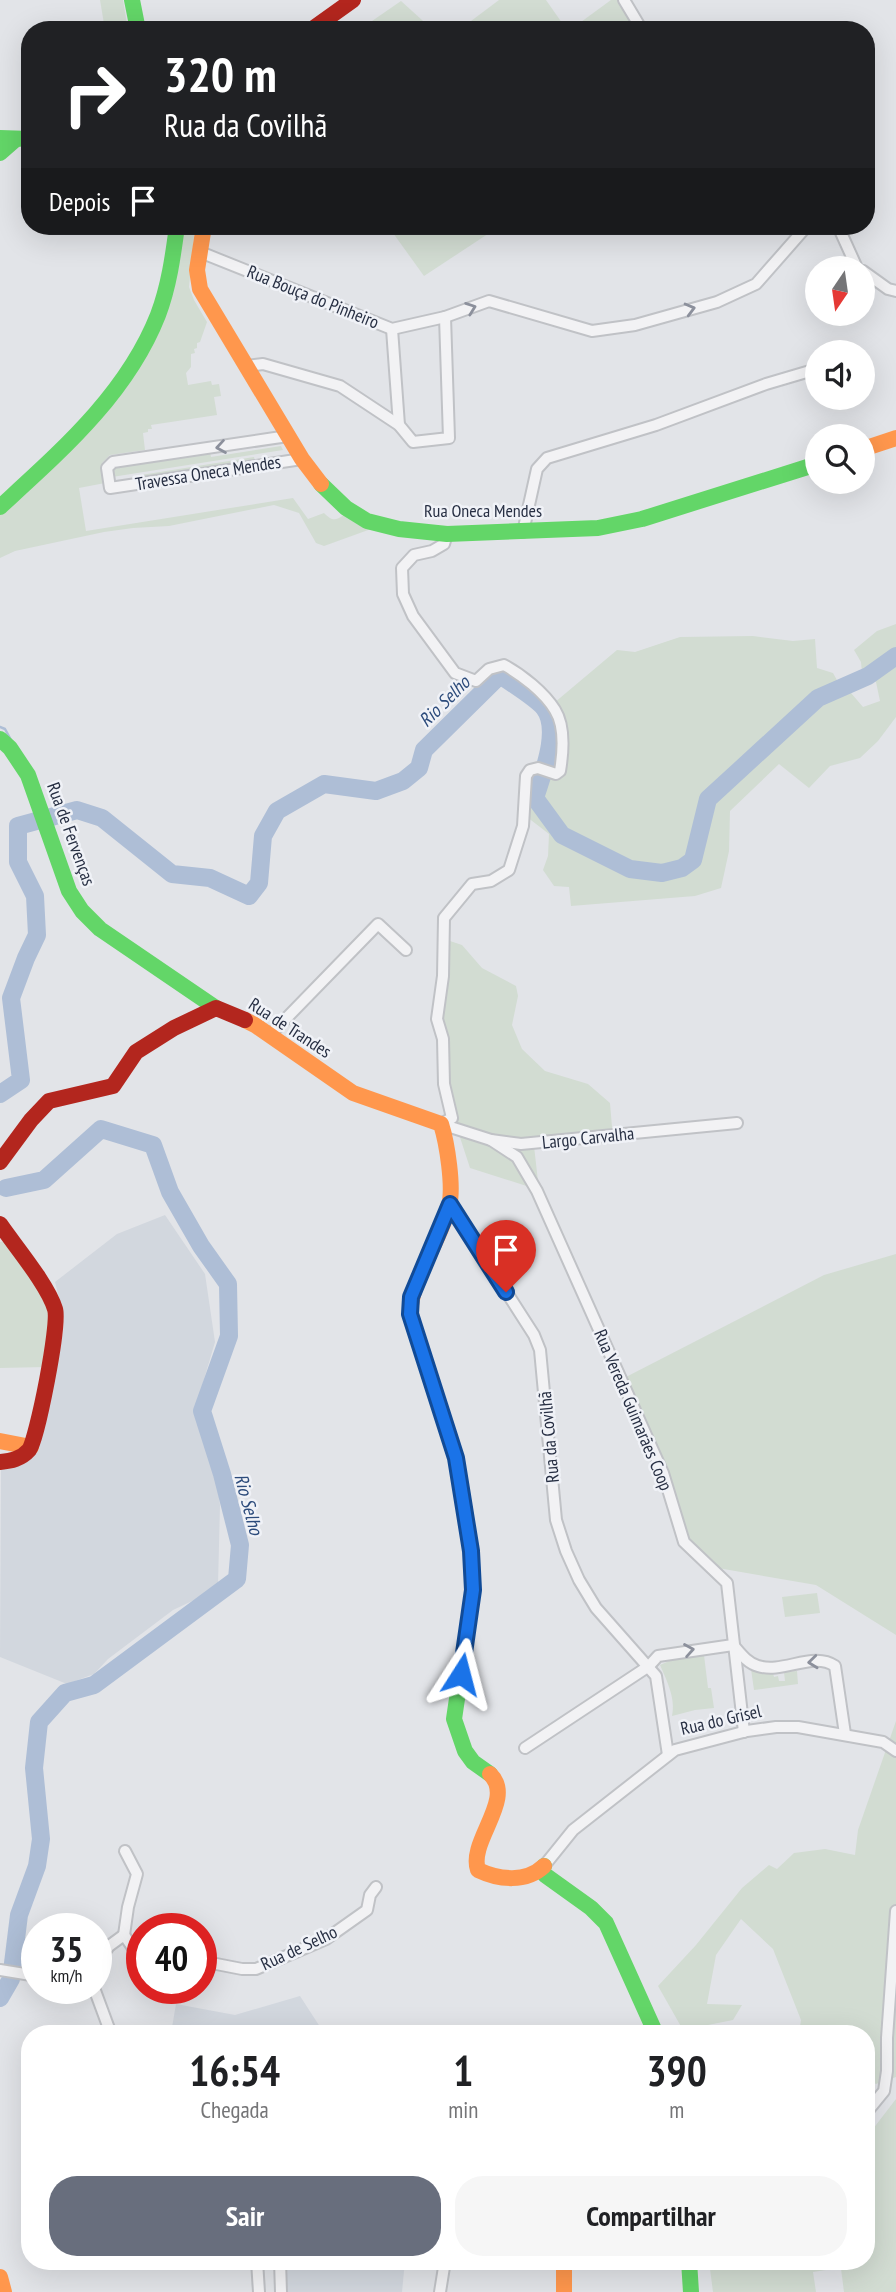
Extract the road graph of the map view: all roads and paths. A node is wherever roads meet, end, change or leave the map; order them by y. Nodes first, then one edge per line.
1 (131, 0) edge
2 (142, 0) edge
3 (353, 0) edge
4 (624, 0) edge
5 (136, 21) edge
6 (147, 21) edge
7 (324, 21) edge
8 (637, 21) edge
9 (15, 138) edge
10 (0, 151) edge
11 (165, 235) edge
12 (176, 235) edge
13 (203, 235) edge
14 (799, 235) edge
15 (842, 235) edge
16 (200, 252) junction
17 (852, 256) edge
18 (875, 280) edge
19 (896, 291) edge
20 (445, 317) junction
21 (393, 329) junction
22 (247, 366) junction
23 (805, 372) edge
24 (399, 425) junction
25 (288, 436) junction
26 (896, 438) edge
27 (875, 445) edge
28 (302, 458) junction
29 (805, 468) edge
30 (0, 493) edge
31 (0, 507) edge
32 (523, 532) junction
33 (447, 534) junction
34 (0, 739) edge
35 (406, 950) dead end
36 (216, 1007) junction
37 (271, 1034) junction
38 (737, 1123) dead end
39 (441, 1125) junction
40 (491, 1140) junction
41 (0, 1162) edge
42 (450, 1204) junction
43 (0, 1224) edge
44 (0, 1441) edge
45 (31, 1447) junction
46 (0, 1462) edge
47 (733, 1645) junction
48 (649, 1665) junction
49 (744, 1732) junction
50 (845, 1734) junction
51 (525, 1748) dead end
52 (896, 1751) edge
53 (668, 1755) junction
54 (125, 1851) dead end
55 (544, 1866) junction
56 (514, 1878) junction
57 (376, 1887) dead end
58 (575, 1897) junction
59 (896, 1910) edge
60 (124, 1935) junction
61 (126, 1938) edge
62 (112, 1943) edge
63 (217, 1964) edge
64 (0, 1970) edge
65 (21, 1974) edge
66 (100, 2004) edge
67 (108, 2025) edge
68 (652, 2025) edge
69 (875, 2102) edge
70 (258, 2270) edge
71 (280, 2270) edge
72 (444, 2270) edge
73 (564, 2270) edge
74 (690, 2270) edge
75 (0, 2277) edge
76 (4, 2292) edge
77 (259, 2292) edge
78 (281, 2292) edge
79 (440, 2292) edge
80 (564, 2292) edge
81 (691, 2292) edge

1 - 5 main road
2 - 6 main road
3 - 7 main road
4 - 8 street
9 - 10 main road
11 - 30 main road
12 - 31 main road
13 - 16 main road, Rua Oneca Mendes
20 -> 14 street, Rua Bouça do Pinheiro
15 - 17 street
16 - 21 street, Rua Bouça do Pinheiro
16 - 22 main road, Rua Oneca Mendes
18 - 19 street
20 - 21 street, Rua Bouça do Pinheiro
20 - 24 street
21 - 24 street
22 - 24 street
22 - 25 main road, Rua Oneca Mendes
23 - 32 street
25 - 28 main road, Rua Oneca Mendes
25 -> 28 street, Travessa Oneca Mendes
26 - 27 main road
28 - 33 main road, Rua Oneca Mendes
29 - 32 main road, Rua Oneca Mendes
32 - 33 main road, Rua Oneca Mendes
33 - 39 street
34 - 36 main road, Rua de Fervenças
35 - 37 street
36 - 37 main road, Rua de Trandes
36 - 41 main road
37 - 39 main road, Rua de Trandes
38 - 40 street, Largo Carvalha
39 - 40 street, Largo Carvalha
39 - 42 main road
40 - 47 street, Rua Vereda Guimarães Coop
42 - 48 street, Rua da Covilhã
42 - 56 main road
43 - 45 main road
44 - 45 main road
45 - 46 main road
48 -> 47 street
47 - 49 street, Rua Vereda Guimarães Coop
50 -> 47 street
48 - 51 street
48 - 53 street
49 - 50 street, Rua do Grisel
49 - 53 street, Rua do Grisel
50 - 52 street, Rua do Grisel
53 - 55 street, Rua do Grisel
54 - 60 street
55 - 56 main road, Rua do Grisel
55 - 58 main road
56 - 58 main road
57 - 63 street, Rua de Selho
58 - 68 main road
59 - 69 street
60 - 61 street
60 - 62 street
64 - 65 street
66 - 67 street
70 - 77 street
71 - 78 street
72 - 79 street
73 - 80 main road
74 - 81 main road
75 - 76 main road

